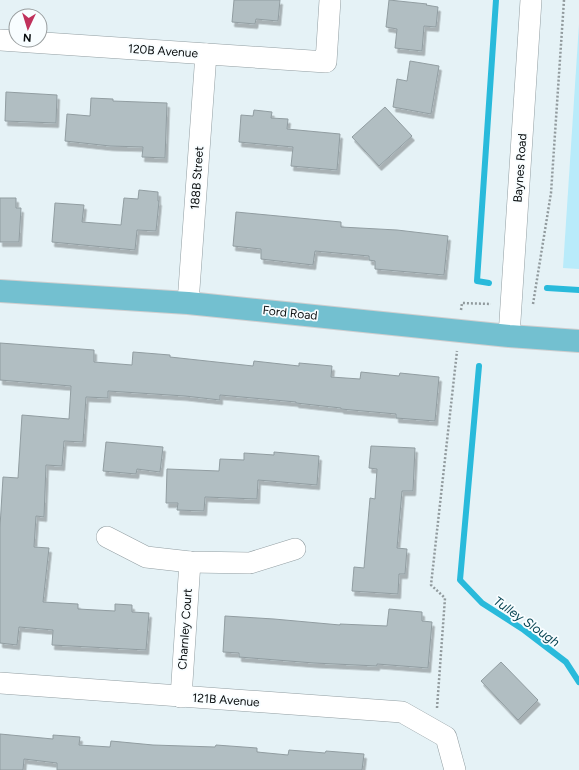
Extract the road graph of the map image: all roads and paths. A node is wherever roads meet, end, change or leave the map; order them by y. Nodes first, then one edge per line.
1 (330, 0) edge
2 (531, 0) edge
3 (564, 0) edge
4 (0, 40) edge
5 (206, 54) junction
6 (0, 291) edge
7 (188, 303) junction
8 (533, 305) dead end
9 (509, 336) junction
10 (579, 341) edge
11 (457, 350) dead end
12 (107, 538) dead end
13 (295, 549) dead end
14 (190, 562) junction
15 (0, 683) edge
16 (181, 697) junction
17 (441, 734) junction
18 (455, 770) edge

1 - 5 street, 120B Avenue
2 - 9 street, Baynes Road
3 - 8 path
4 - 5 street, 120B Avenue
5 - 7 street, 188B Street
6 - 7 main road, Ford Road
7 - 9 main road, Ford Road
9 - 10 main road, Ford Road
11 - 17 path
12 - 14 street
13 - 14 street
14 - 16 street, Charnley Court
15 - 16 street, 121B Avenue
16 - 17 street, 121B Avenue
17 - 18 street

